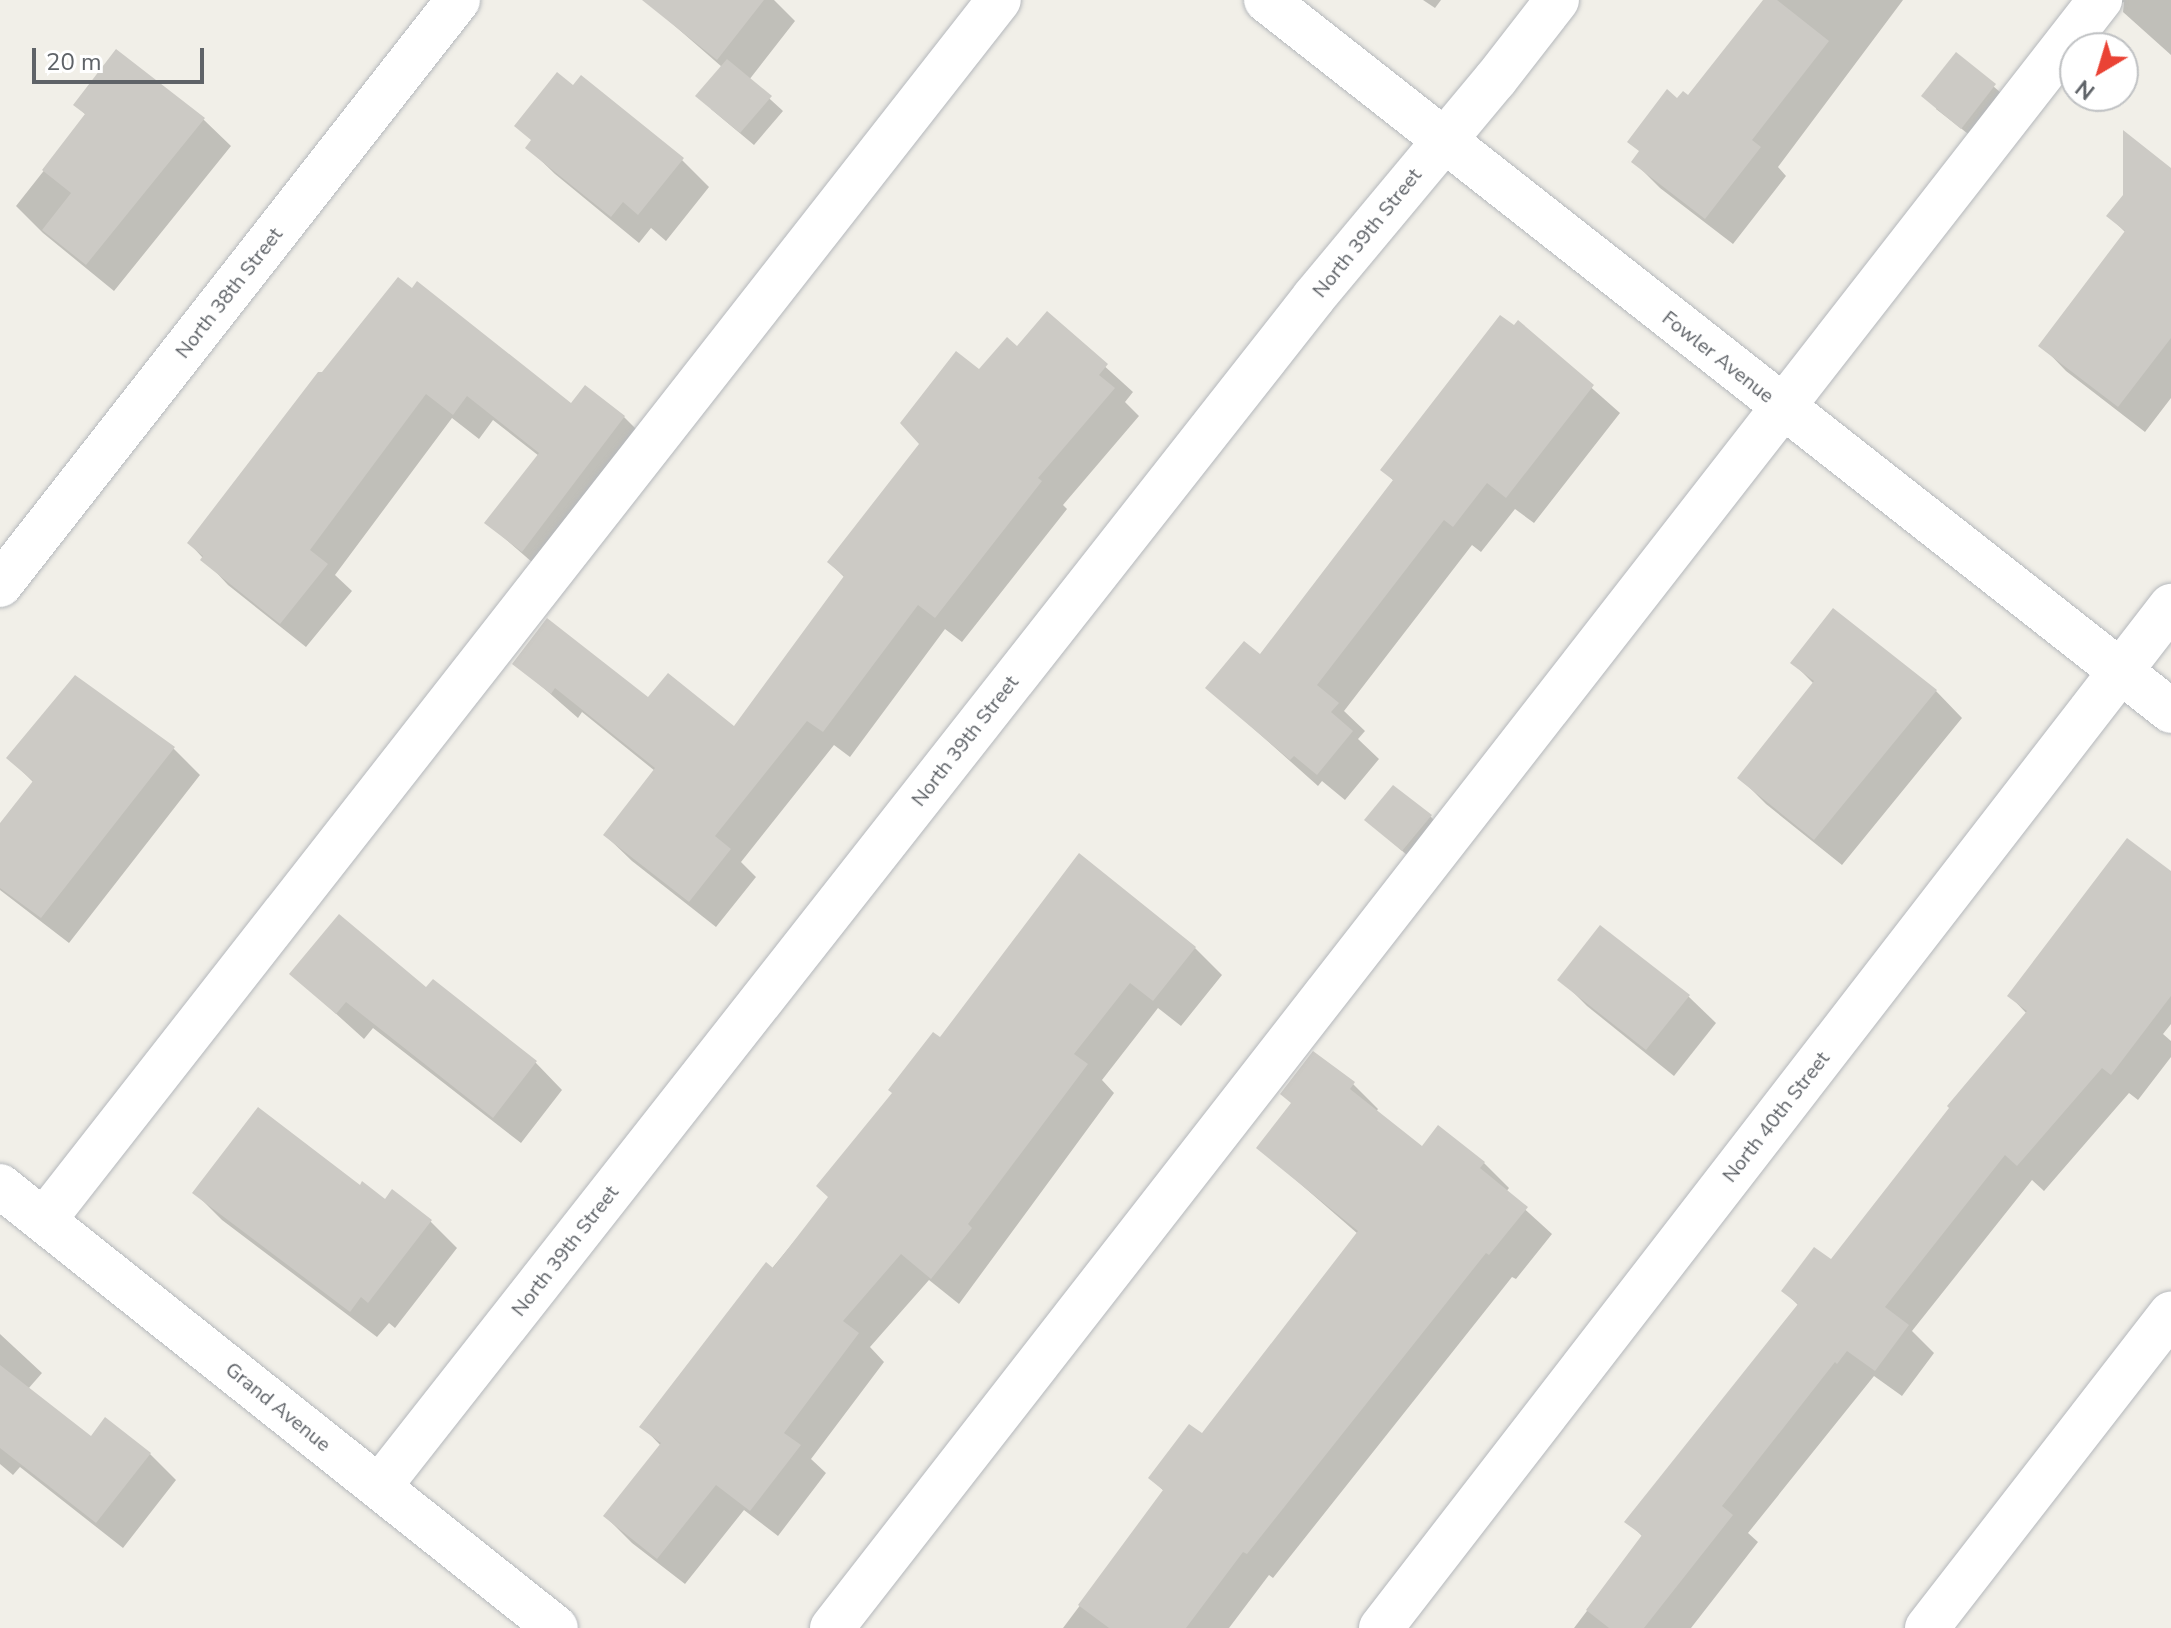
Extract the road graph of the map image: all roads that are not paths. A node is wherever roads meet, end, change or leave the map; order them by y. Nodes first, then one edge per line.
1 (458, 0) edge
2 (999, 0) edge
3 (1266, 0) edge
4 (1557, 0) edge
5 (2100, 0) edge
6 (1442, 141) junction
7 (1782, 406) junction
8 (0, 585) edge
9 (2171, 606) edge
10 (2120, 671) junction
11 (2171, 711) edge
12 (0, 1186) edge
13 (44, 1220) junction
14 (2171, 1313) edge
15 (379, 1487) junction
16 (556, 1628) edge
17 (832, 1628) edge
18 (1381, 1628) edge
19 (1927, 1628) edge

1 - 8 street, North 38th Street
2 - 13 street
3 - 6 street, Fowler Avenue
4 - 6 street, North 39th Street
5 - 7 street
6 - 7 street, Fowler Avenue
6 - 15 street, North 39th Street
7 - 10 street, Fowler Avenue
7 - 17 street
9 - 10 street, North 40th Street
10 - 11 street, Fowler Avenue
10 - 18 street, North 40th Street
12 - 13 street, Grand Avenue
13 - 15 street, Grand Avenue
14 - 19 street
15 - 16 street, Grand Avenue

